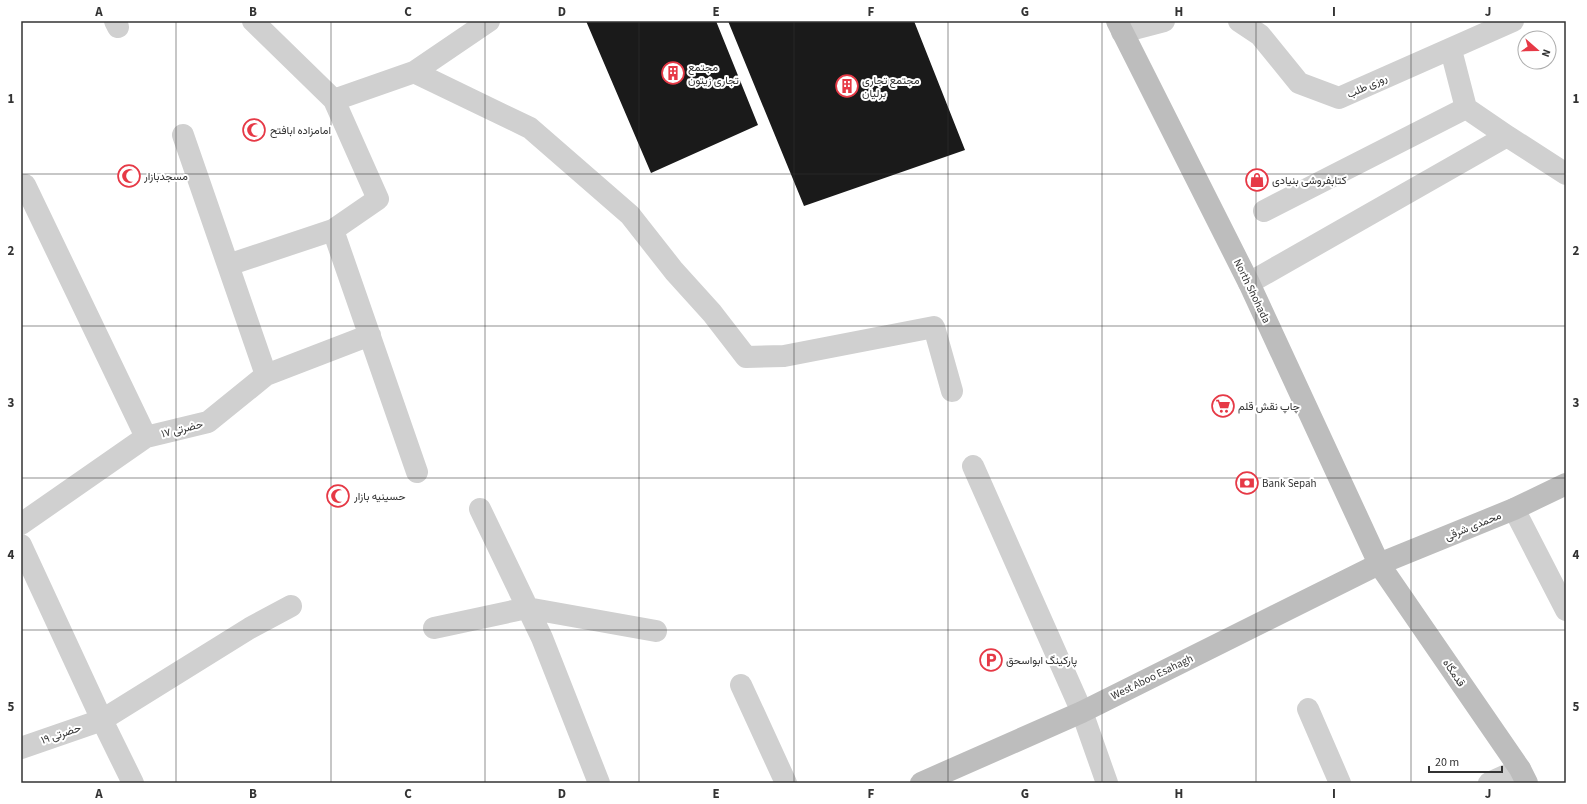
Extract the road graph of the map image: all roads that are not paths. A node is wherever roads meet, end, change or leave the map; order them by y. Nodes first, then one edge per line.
1 (253, 21) edge
2 (489, 21) edge
3 (1164, 21) edge
4 (1239, 21) edge
5 (1513, 21) edge
6 (1119, 27) edge
7 (1451, 50) junction
8 (414, 72) junction
9 (334, 100) junction
10 (1466, 108) junction
11 (183, 135) dead end
12 (1507, 136) junction
13 (1566, 174) edge
14 (23, 186) edge
15 (1264, 211) dead end
16 (333, 230) junction
17 (228, 265) junction
18 (1249, 283) junction
19 (370, 334) junction
20 (266, 375) junction
21 (952, 391) dead end
22 (146, 437) junction
23 (973, 466) dead end
24 (417, 472) dead end
25 (1566, 484) edge
26 (480, 509) dead end
27 (1514, 509) junction
28 (21, 524) edge
29 (21, 545) edge
30 (1379, 564) junction
31 (291, 606) dead end
32 (527, 608) junction
33 (1566, 610) edge
34 (434, 628) dead end
35 (656, 631) dead end
36 (741, 685) dead end
37 (1308, 709) dead end
38 (1082, 712) junction
39 (102, 720) junction
40 (21, 748) edge
41 (1523, 776) edge
42 (133, 783) edge
43 (599, 783) edge
44 (786, 783) edge
45 (921, 783) edge
46 (1107, 783) edge
47 (1340, 783) edge
48 (1489, 783) edge

1 - 9 street
2 - 8 street
3 - 6 street
4 - 7 street, روزی طلب
5 - 7 street, روزی طلب
6 - 18 main road, North Shohada
7 - 10 street
8 - 9 street
8 - 21 street
9 - 16 street
10 - 12 street
10 - 15 street
11 - 17 street
12 - 13 street
12 - 18 street
14 - 22 street
16 - 17 street
16 - 19 street
17 - 20 street
18 - 30 main road, North Shohada
19 - 20 street, حضرتی ۱۷
19 - 24 street
20 - 22 street, حضرتی ۱۷
22 - 28 street, حضرتی ۱۷
23 - 38 street
25 - 27 main road, محمدی شرقی
26 - 32 street
27 - 30 main road, محمدی شرقی
27 - 33 street
29 - 39 street
30 - 38 main road, West Aboo Esahagh
30 - 41 main road, قدمگاه
31 - 39 street, حضرتی ۱۹
32 - 34 street
32 - 35 street
32 - 43 street
36 - 44 street
37 - 47 street
38 - 45 main road, West Aboo Esahagh
38 - 46 street
39 - 40 street, حضرتی ۱۹
39 - 42 street
41 - 48 street

